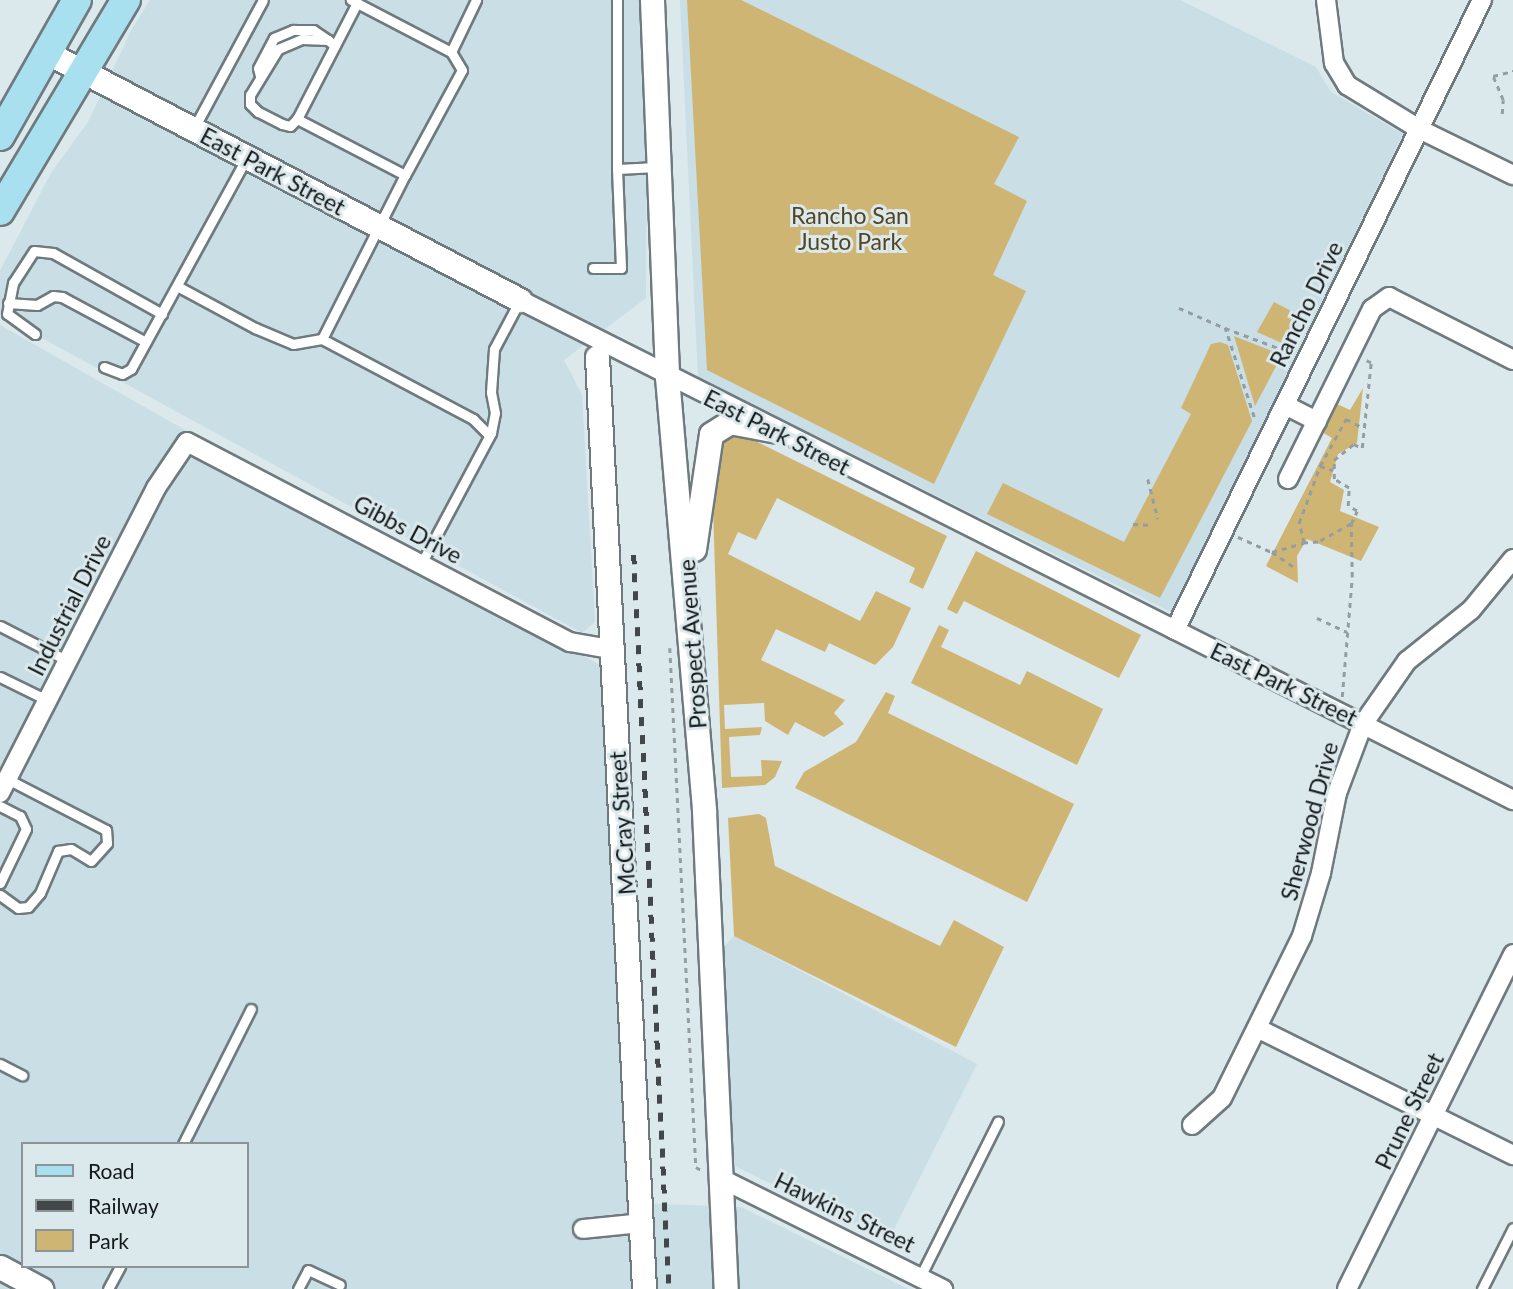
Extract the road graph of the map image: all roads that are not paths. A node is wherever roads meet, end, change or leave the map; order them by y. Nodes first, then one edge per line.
1 (77, 0) edge
2 (126, 0) edge
3 (263, 0) edge
4 (476, 0) edge
5 (617, 0) edge
6 (652, 0) edge
7 (1326, 0) edge
8 (1482, 0) edge
9 (354, 2) edge
10 (332, 43) junction
11 (46, 51) junction
12 (451, 52) junction
13 (83, 72) junction
14 (297, 119) junction
15 (1419, 129) junction
16 (194, 130) junction
17 (0, 136) edge
18 (247, 158) junction
19 (659, 167) junction
20 (617, 169) junction
21 (405, 175) junction
22 (1513, 175) edge
23 (0, 211) edge
24 (377, 226) junction
25 (593, 268) dead end
26 (177, 286) junction
27 (520, 300) junction
28 (8, 303) junction
29 (162, 314) junction
30 (35, 334) dead end
31 (322, 339) junction
32 (146, 342) junction
33 (597, 357) dead end
34 (1513, 360) edge
35 (104, 367) dead end
36 (667, 377) junction
37 (1285, 405) junction
38 (1317, 421) junction
39 (772, 430) junction
40 (489, 435) junction
41 (187, 442) joint
42 (1288, 479) dead end
43 (1513, 559) edge
44 (421, 564) junction
45 (689, 594) junction
46 (0, 626) edge
47 (1175, 630) junction
48 (610, 649) junction
49 (68, 661) junction
50 (0, 677) edge
51 (47, 700) junction
52 (1363, 723) junction
53 (4, 786) edge
54 (1513, 800) edge
55 (0, 806) edge
56 (0, 883) edge
57 (0, 895) edge
58 (1513, 954) edge
59 (251, 1009) dead end
60 (1257, 1028) junction
61 (0, 1064) edge
62 (22, 1075) dead end
63 (1434, 1116) junction
64 (998, 1121) dead end
65 (1192, 1125) dead end
66 (184, 1142) edge
67 (1513, 1155) edge
68 (724, 1180) junction
69 (642, 1223) junction
70 (1513, 1228) edge
71 (583, 1229) dead end
72 (0, 1267) edge
73 (119, 1268) edge
74 (920, 1277) junction
75 (342, 1288) edge
76 (41, 1289) edge
77 (108, 1289) edge
78 (298, 1289) edge
79 (645, 1289) edge
80 (726, 1289) edge
81 (943, 1289) edge
82 (1347, 1289) edge
83 (1482, 1289) edge

1 - 11 main road
2 - 13 main road
3 - 16 lane
4 - 12 lane
5 - 20 lane
6 - 19 street, Prospect Avenue
7 - 15 street
8 - 15 street, Rancho Drive
9 - 10 lane
9 - 12 lane
10 - 14 lane
10 - 14 lane
11 - 13 street, East Park Street
11 - 17 main road
12 - 21 lane
13 - 16 street, East Park Street
13 - 23 main road
14 - 21 lane
15 - 22 street
15 - 37 street, Rancho Drive
16 - 18 street, East Park Street
18 - 24 street, East Park Street
18 - 26 lane
19 - 20 lane
19 - 36 street, Prospect Avenue
20 - 25 lane
21 - 24 lane
24 - 27 street, East Park Street
24 - 31 lane
26 - 29 lane
26 - 31 lane
27 - 36 street, East Park Street
27 - 40 lane
28 - 29 lane
28 - 30 lane
28 - 32 lane
29 - 32 lane
31 - 40 lane
32 - 35 lane
33 - 48 street, McCray Street
34 - 38 street
36 - 39 street, East Park Street
36 - 45 street, Prospect Avenue
37 - 38 street
37 - 47 street, Rancho Drive
38 - 42 street
39 - 45 street
39 - 47 street, East Park Street
40 - 44 lane
41 - 44 street, Gibbs Drive
41 - 49 street, Industrial Drive
43 - 52 street, Sherwood Drive
44 - 48 street, Gibbs Drive
45 - 68 street, Prospect Avenue
46 - 49 lane
47 - 52 street, East Park Street
48 - 69 street, McCray Street
49 - 51 street, Industrial Drive
50 - 51 lane
51 - 53 street, Industrial Drive
52 - 54 street, East Park Street
52 - 60 street, Sherwood Drive
53 - 57 lane
55 - 56 lane
58 - 63 street, Prune Street
59 - 66 lane
60 - 63 street
60 - 65 street, Sherwood Drive
61 - 62 lane
63 - 67 street
63 - 82 street, Prune Street
64 - 74 lane
68 - 74 street, Hawkins Street
68 - 80 street, Prospect Avenue
69 - 71 street
69 - 79 street, McCray Street
70 - 83 lane
72 - 76 street
73 - 77 lane
74 - 81 street, Hawkins Street
75 - 78 lane

